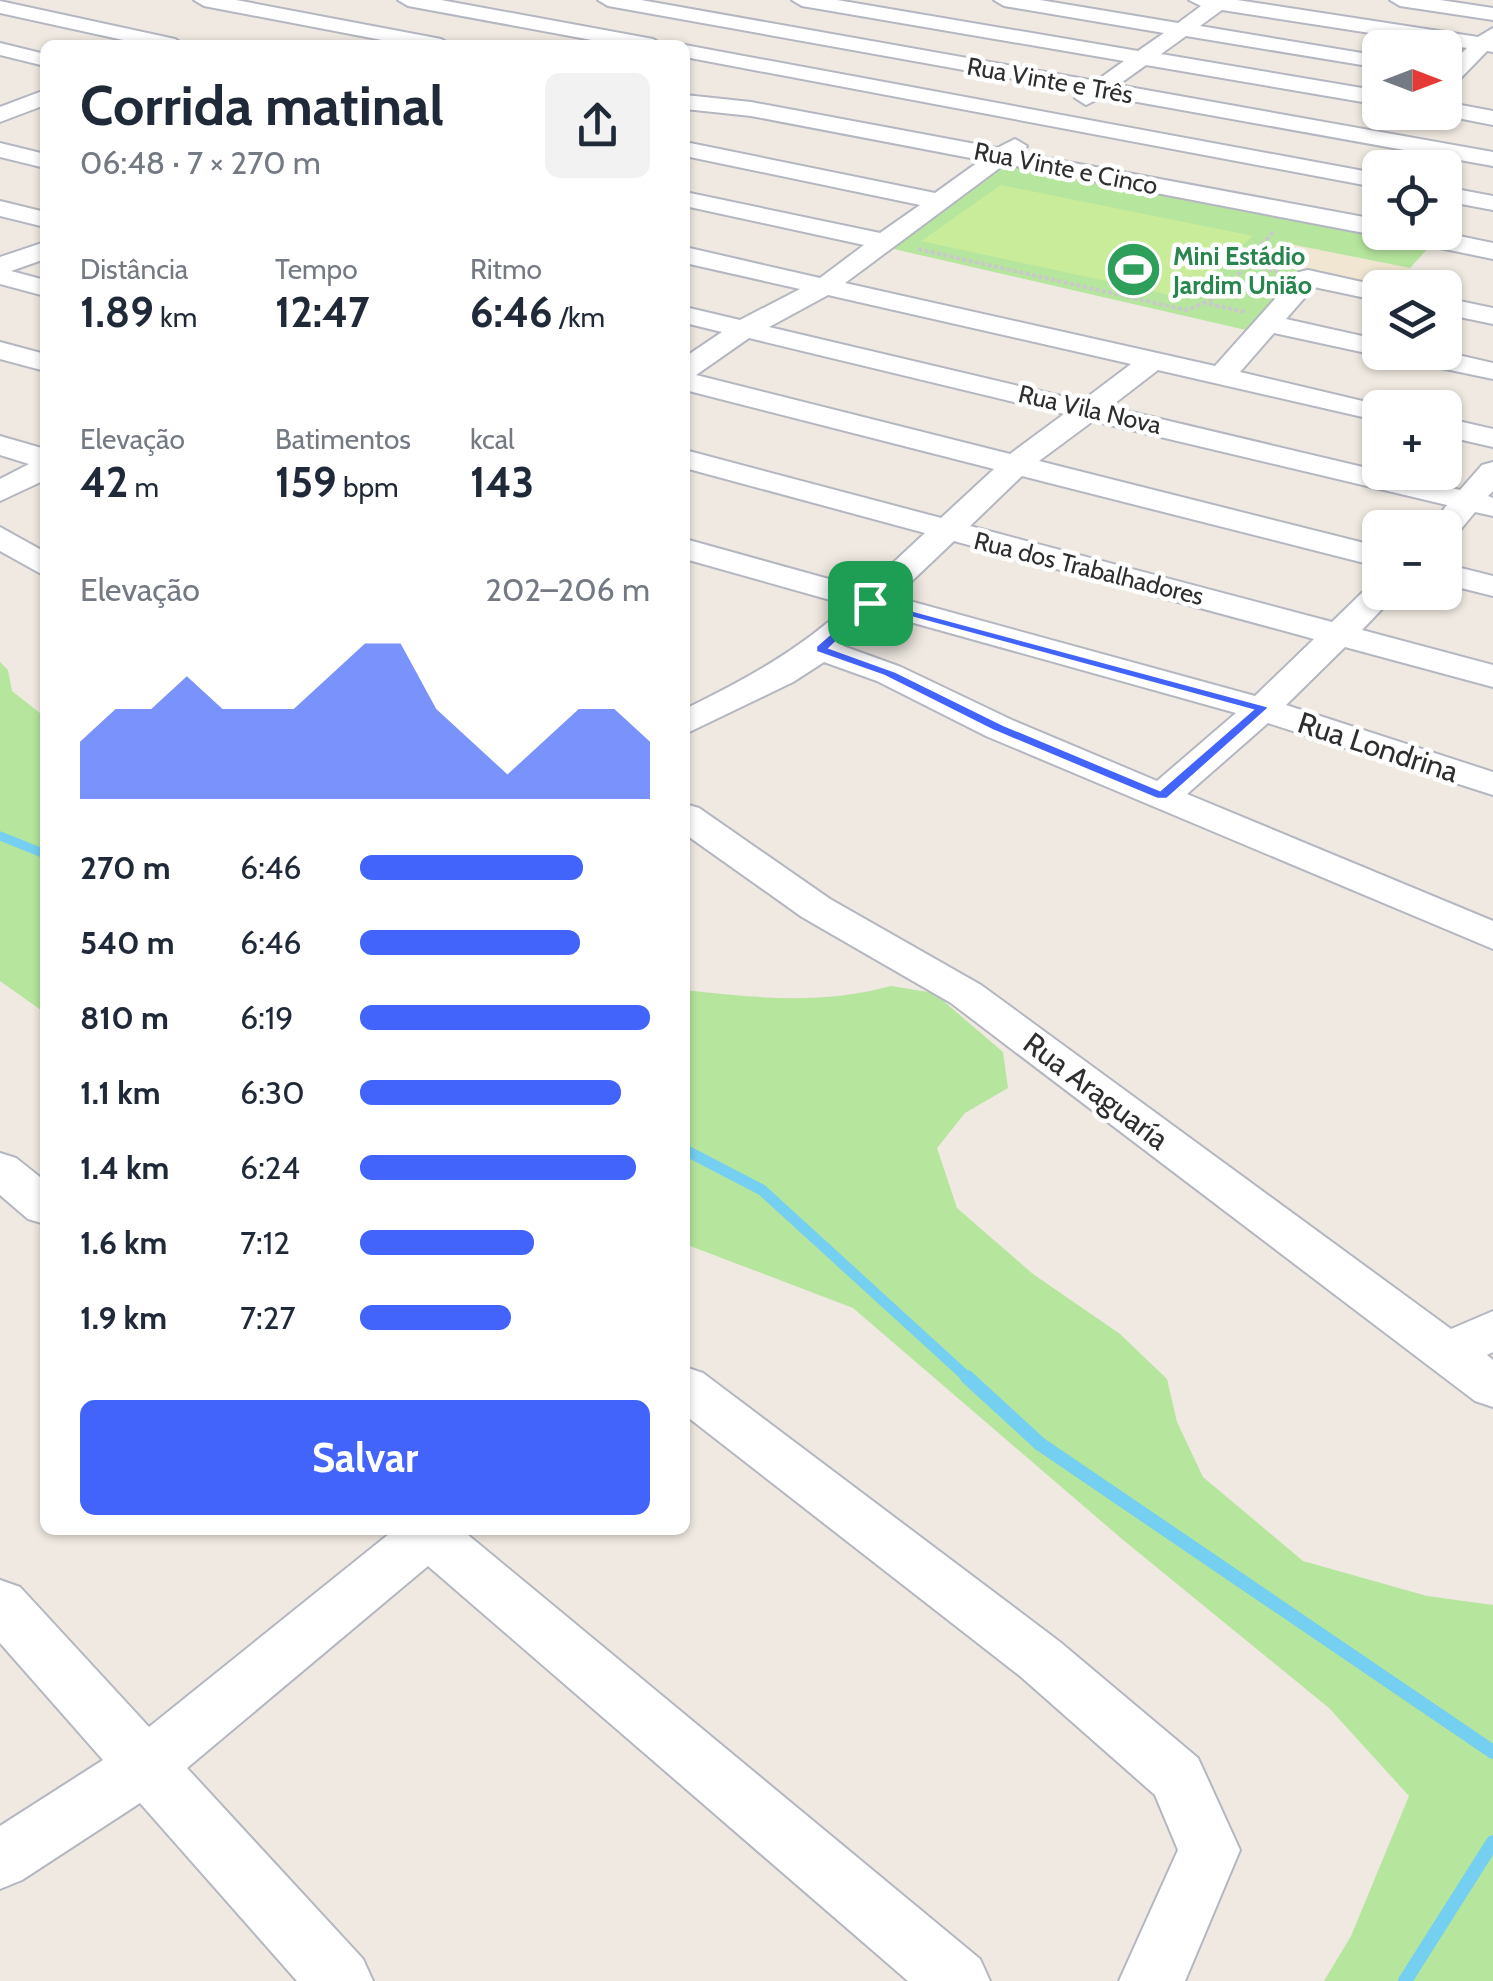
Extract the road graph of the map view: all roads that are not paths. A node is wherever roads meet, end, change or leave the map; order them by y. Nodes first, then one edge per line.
1 (204, 0) edge
2 (292, 0) edge
3 (408, 0) edge
4 (605, 0) edge
5 (802, 0) edge
6 (915, 0) edge
7 (1004, 0) edge
8 (1400, 0) edge
9 (1214, 1) edge
10 (0, 7) edge
11 (262, 12) junction
12 (1493, 14) edge
13 (888, 15) junction
14 (228, 25) dead end
15 (547, 26) junction
16 (1183, 29) junction
17 (344, 30) junction
18 (517, 39) dead end
19 (167, 40) edge
20 (381, 40) edge
21 (408, 40) edge
22 (625, 40) edge
23 (840, 42) junction
24 (1489, 42) edge
25 (0, 49) edge
26 (690, 52) edge
27 (1143, 56) junction
28 (40, 59) edge
29 (1362, 59) edge
30 (1462, 64) edge
31 (789, 70) junction
32 (1462, 76) edge
33 (1480, 78) dead end
34 (1099, 88) junction
35 (690, 93) edge
36 (1362, 95) edge
37 (0, 98) edge
38 (690, 102) edge
39 (39, 103) edge
40 (734, 106) junction
41 (1462, 112) edge
42 (0, 116) edge
43 (1493, 118) edge
44 (1055, 120) junction
45 (690, 125) edge
46 (1394, 130) edge
47 (1384, 140) junction
48 (690, 149) edge
49 (0, 150) edge
50 (1000, 156) junction
51 (40, 159) edge
52 (1493, 159) edge
53 (1348, 175) junction
54 (1362, 178) edge
55 (1462, 197) edge
56 (690, 200) edge
57 (942, 202) junction
58 (1493, 202) edge
59 (0, 208) edge
60 (1308, 214) junction
61 (40, 219) edge
62 (1362, 224) edge
63 (886, 242) junction
64 (1462, 245) edge
65 (1493, 251) edge
66 (40, 252) edge
67 (690, 256) edge
68 (0, 266) edge
69 (0, 276) edge
70 (824, 286) junction
71 (40, 287) edge
72 (1362, 289) edge
73 (1462, 310) edge
74 (690, 316) edge
75 (1493, 316) edge
76 (1270, 324) junction
77 (744, 329) junction
78 (1362, 344) edge
79 (0, 350) edge
80 (1154, 360) junction
81 (40, 362) edge
82 (1462, 364) edge
83 (690, 367) edge
84 (1493, 371) edge
85 (1222, 375) junction
86 (690, 382) edge
87 (1088, 408) junction
88 (1362, 408) edge
89 (1462, 431) edge
90 (1493, 438) edge
91 (0, 445) edge
92 (40, 457) edge
93 (690, 460) edge
94 (1018, 463) junction
95 (40, 470) edge
96 (1493, 471) edge
97 (0, 492) edge
98 (1480, 504) edge
99 (945, 531) junction
100 (0, 537) edge
101 (690, 551) edge
102 (1362, 552) edge
103 (40, 563) edge
104 (1462, 578) edge
105 (1493, 586) edge
106 (870, 603) junction
107 (1362, 610) edge
108 (1338, 632) junction
109 (820, 649) junction
110 (1493, 676) edge
111 (1262, 708) junction
112 (690, 720) edge
113 (1493, 784) edge
114 (1162, 796) junction
115 (690, 820) edge
116 (1493, 936) edge
117 (0, 1169) edge
118 (40, 1203) edge
119 (1471, 1340) edge
120 (1493, 1387) edge
121 (690, 1391) edge
122 (424, 1535) edge
123 (434, 1535) edge
124 (0, 1604) edge
125 (144, 1767) junction
126 (0, 1860) edge
127 (340, 1981) edge
128 (957, 1981) edge
129 (1152, 1981) edge

1 - 11 street
2 - 11 street
3 - 15 street
4 - 15 street
4 - 23 street, Rua Vinte e Três
5 - 13 street
6 - 13 street
7 - 16 street
8 - 12 street
9 - 16 street
9 - 24 street
10 - 19 street
11 - 14 street
11 - 17 street
13 - 23 street
13 - 27 street
15 - 18 street
15 - 22 street
16 - 27 street
16 - 29 street
17 - 20 street
17 - 21 street
23 - 31 street
23 - 34 street, Rua Vinte e Três
24 - 30 street
25 - 28 street
26 - 31 street
27 - 34 street
27 - 36 street
31 - 40 street
31 - 44 street
32 - 33 street
34 - 44 street
34 - 47 street, Rua Vinte e Três
35 - 40 street, Rua Vinte e Cinco
37 - 39 street
38 - 40 street, Rua Vinte e Cinco
39 - 42 street
40 - 45 street
40 - 50 street, Rua Vinte e Cinco
41 - 43 street
44 - 50 street
44 - 53 street
46 - 47 street
47 - 52 street, Rua Vinte e Três
47 - 53 street
48 - 57 street
49 - 51 street
50 - 57 street
50 - 60 street, Rua Vinte e Cinco
53 - 54 street
53 - 60 street
55 - 58 street
56 - 63 street
57 - 63 street
59 - 61 street
60 - 62 street, Rua Vinte e Cinco
63 - 70 street
64 - 65 street
66 - 68 street
67 - 70 street
69 - 71 street
70 - 77 street
70 - 80 street
72 - 76 street
73 - 75 street
74 - 77 street, Rua Vila Nova
76 - 78 street
76 - 85 street
77 - 83 street
77 - 87 street, Rua Vila Nova
79 - 81 street
80 - 85 street
80 - 87 street
82 - 84 street
85 - 88 street
86 - 94 street
87 - 94 street
87 - 98 street, Rua Vila Nova
89 - 90 street
91 - 92 street
93 - 99 street, Rua dos Trabalhadores
94 - 99 street
94 - 102 street
95 - 97 street
96 - 98 street
99 - 106 street
99 - 108 street, Rua dos Trabalhadores
100 - 103 street
101 - 106 street, Rua Londrina
104 - 105 street
106 - 109 street
106 - 111 street, Rua Londrina
107 - 108 street
108 - 110 street, Rua dos Trabalhadores
108 - 111 street
109 - 112 street
109 - 114 street
111 - 113 street, Rua Londrina
111 - 114 street
114 - 116 street
115 - 119 street, Rua Araguaría
117 - 118 street
119 - 120 street, Rua Araguaría
121 - 129 street
122 - 125 street
123 - 128 street
124 - 125 street
125 - 126 street
125 - 127 street

